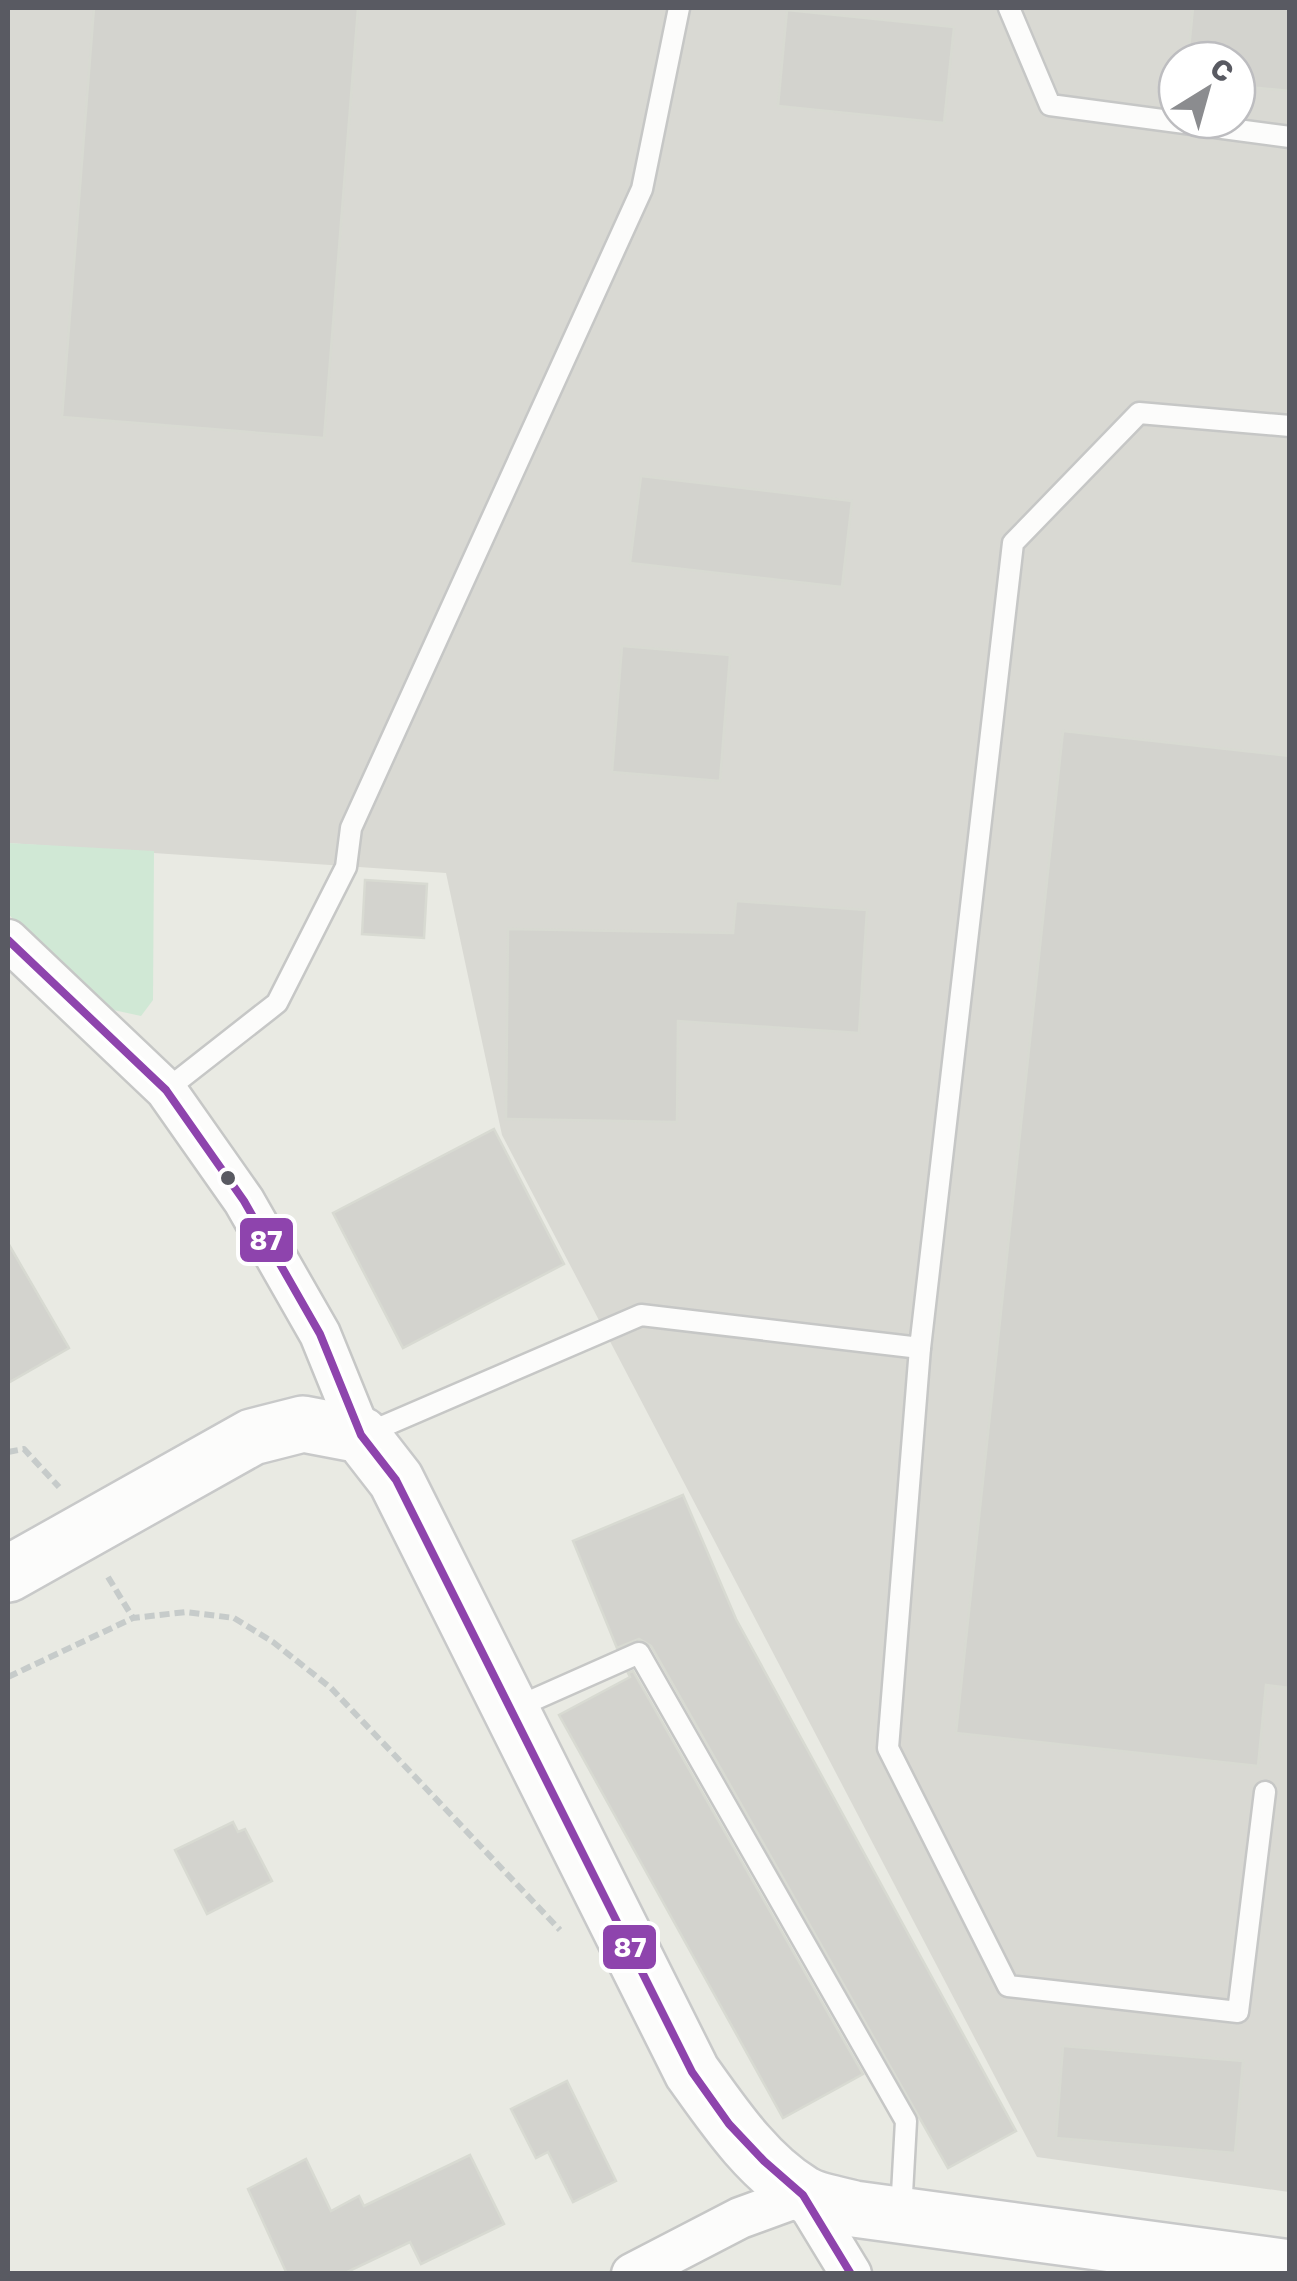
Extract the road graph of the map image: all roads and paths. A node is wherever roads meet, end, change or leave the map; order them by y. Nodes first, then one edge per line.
1 (680, 8) edge
2 (1009, 8) edge
3 (1290, 137) edge
4 (1290, 426) edge
5 (8, 940) edge
6 (166, 1090) junction
7 (920, 1348) junction
8 (362, 1435) junction
9 (8, 1574) edge
10 (8, 1677) edge
11 (510, 1710) junction
12 (1265, 1792) dead end
13 (567, 1943) dead end
14 (804, 2195) junction
15 (901, 2214) junction
16 (1290, 2268) edge
17 (632, 2274) edge
18 (850, 2274) edge

1 - 6 lane
2 - 3 lane
4 - 7 lane
5 - 6 street
6 - 8 street
7 - 8 lane
7 - 12 lane
8 - 9 street
8 - 11 street
10 - 13 path
11 - 14 street
11 - 15 lane
14 - 15 street
14 - 17 street
14 - 18 street
15 - 16 street

